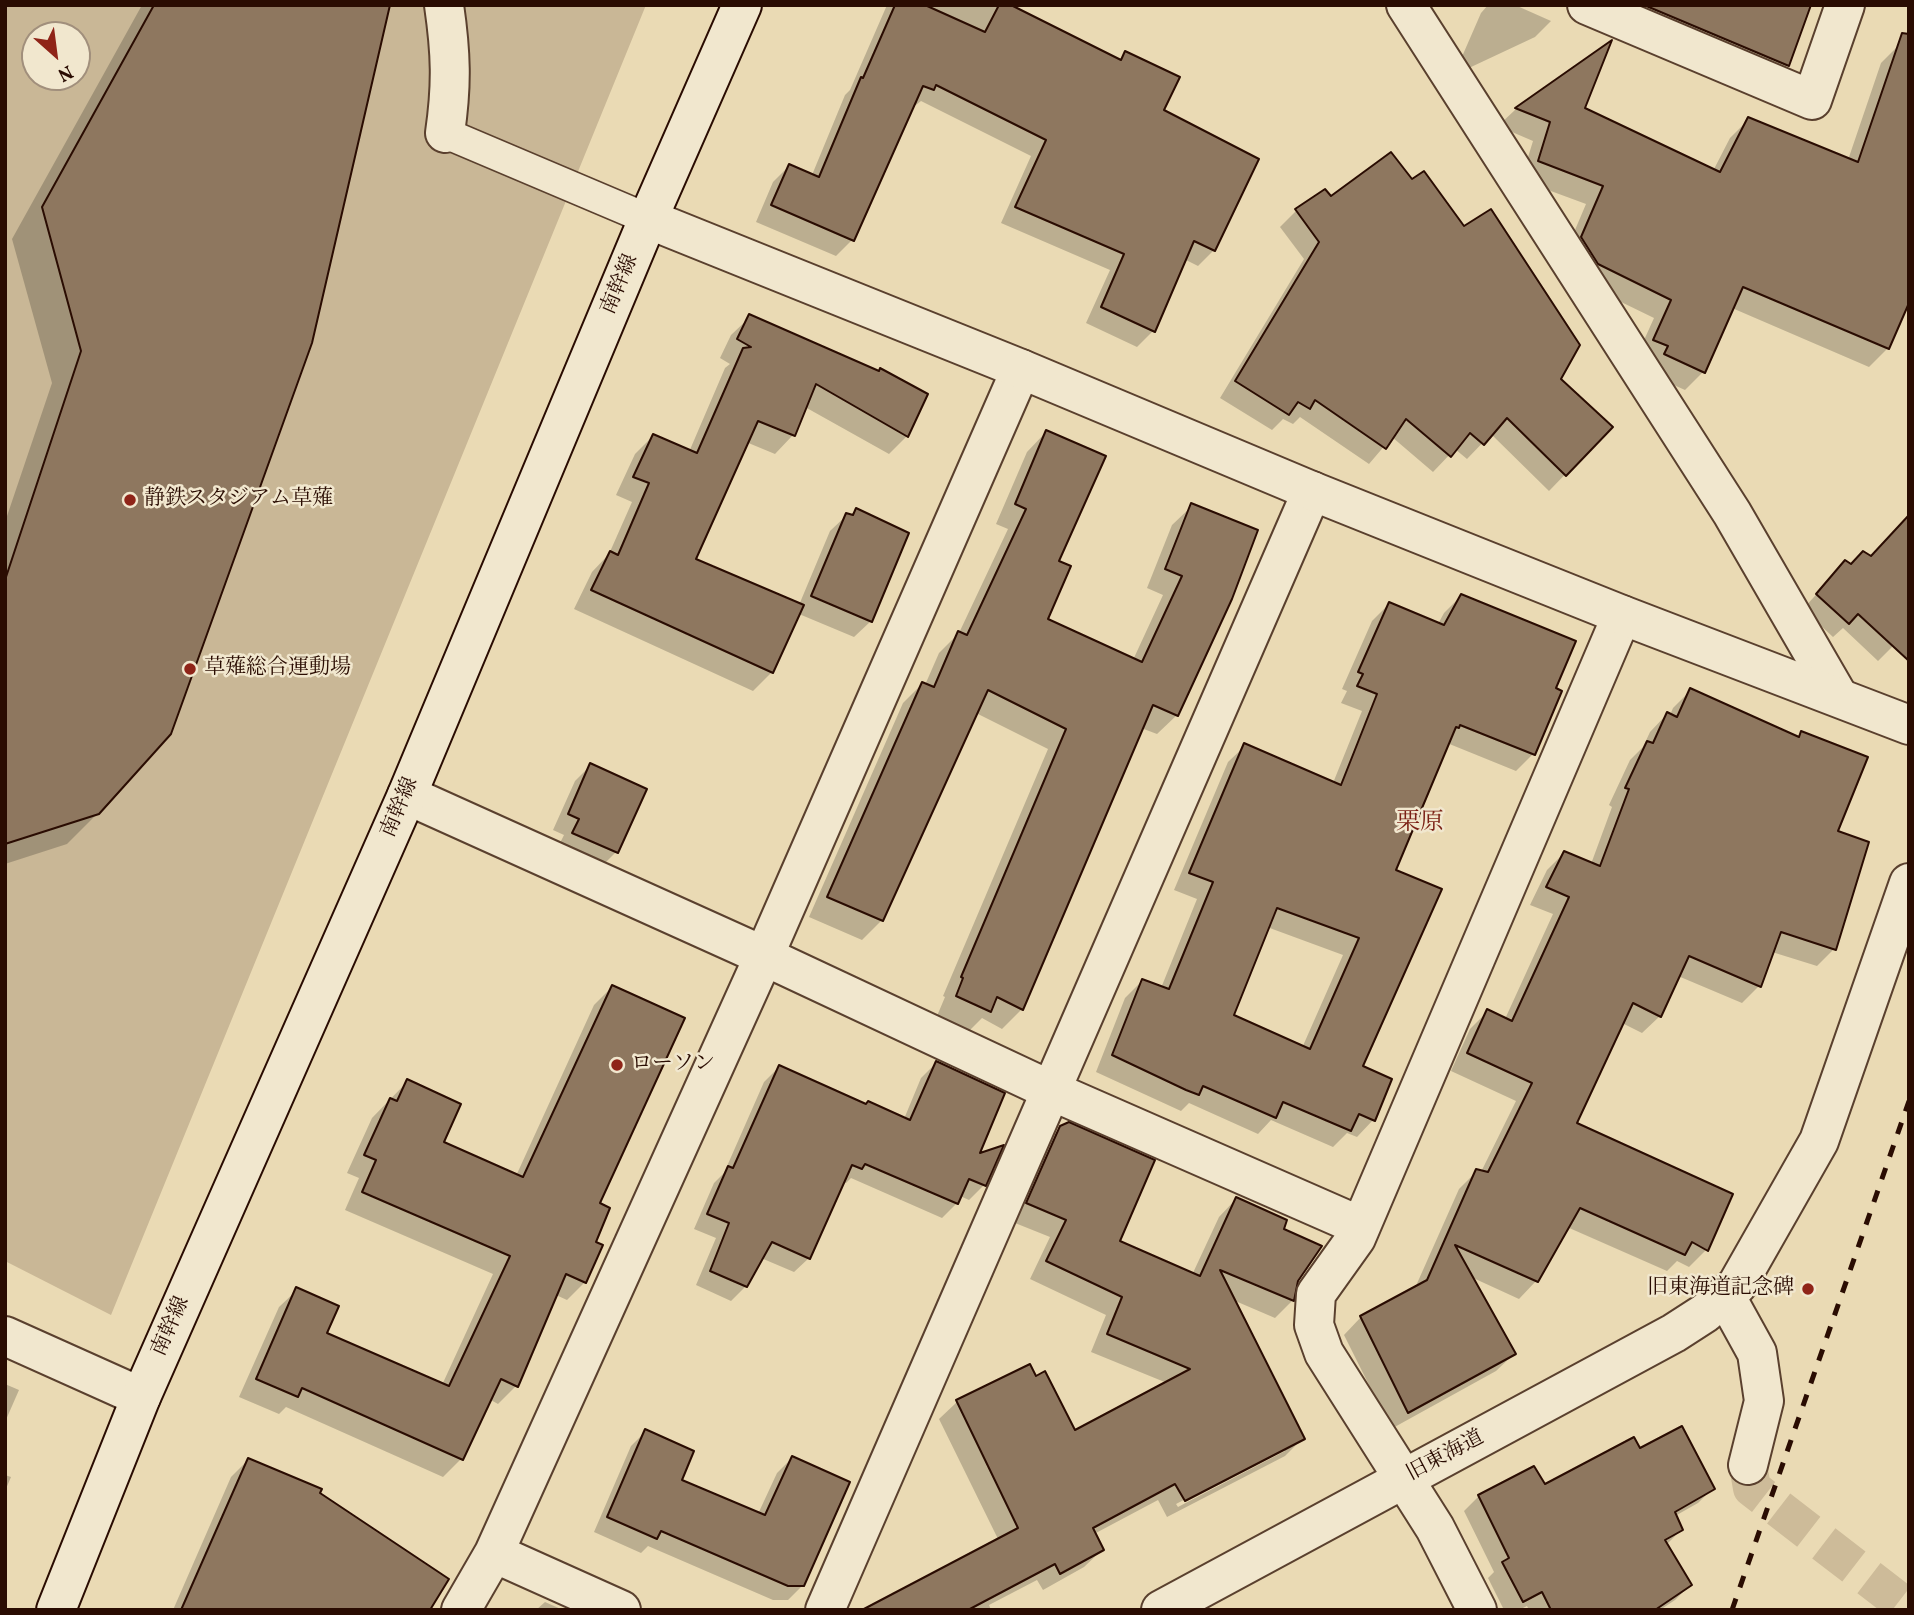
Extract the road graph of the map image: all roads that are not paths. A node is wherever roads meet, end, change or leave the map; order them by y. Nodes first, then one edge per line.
1 (443, 5) edge
2 (742, 5) edge
3 (1587, 5) edge
4 (1845, 5) edge
5 (1415, 10) edge
6 (445, 133) joint
7 (649, 219) junction
8 (1021, 369) junction
9 (1312, 491) junction
10 (1622, 615) junction
11 (1838, 696) junction
12 (1909, 725) edge
13 (407, 795) junction
14 (1909, 883) edge
15 (764, 956) junction
16 (1052, 1091) junction
17 (1360, 1226) junction
18 (1725, 1295) junction
19 (5, 1336) edge
20 (141, 1396) junction
21 (1748, 1465) tunnel mouth
22 (1404, 1480) junction
23 (494, 1553) junction
24 (57, 1610) edge
25 (461, 1610) edge
26 (621, 1610) edge
27 (825, 1610) edge
28 (1161, 1610) edge
29 (1477, 1610) edge

1 - 6 street
2 - 7 street, 南幹線
3 - 4 street
5 - 11 street
6 - 7 lane
7 - 8 street
7 - 13 street, 南幹線
8 - 9 street
8 - 15 street
9 - 10 street
9 - 16 street
10 - 11 street
10 - 17 street
11 - 12 street
13 - 15 street
13 - 20 street, 南幹線
14 - 18 street, 旧東海道
15 - 16 street
15 - 23 street
16 - 17 street
16 - 27 street
17 - 22 street
18 - 21 street
18 - 22 street, 旧東海道
19 - 20 street
20 - 24 street, 南幹線
22 - 28 street, 旧東海道
22 - 29 street
23 - 25 street
23 - 26 street

